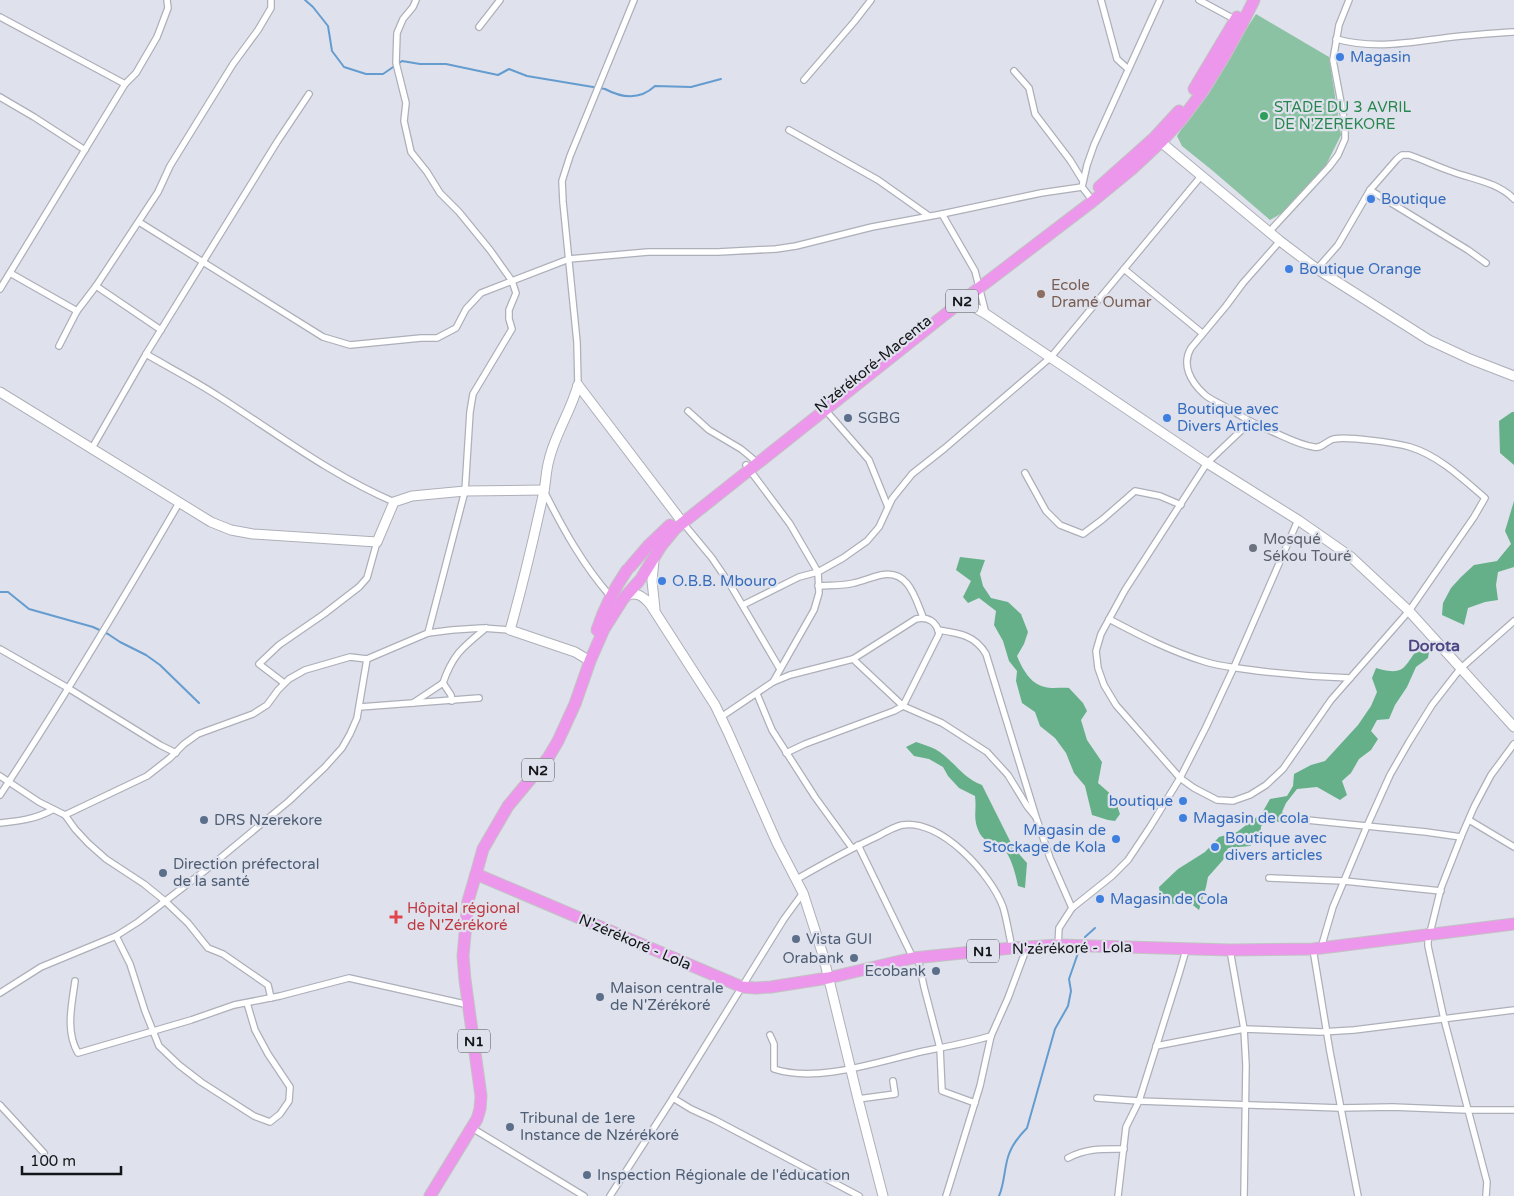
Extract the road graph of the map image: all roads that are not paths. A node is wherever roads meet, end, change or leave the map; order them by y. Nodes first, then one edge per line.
1 (167, 0) edge
2 (271, 0) edge
3 (416, 0) edge
4 (500, 0) edge
5 (634, 0) edge
6 (871, 0) edge
7 (1101, 0) edge
8 (1160, 0) edge
9 (1199, 0) edge
10 (1246, 0) edge
11 (1254, 0) edge
12 (1349, 0) edge
13 (0, 17) edge
14 (1239, 22) junction
15 (479, 27) dead end
16 (1514, 32) edge
17 (1336, 39) junction
18 (1128, 69) junction
19 (1014, 71) dead end
20 (804, 80) dead end
21 (125, 84) junction
22 (309, 94) dead end
23 (0, 97) edge
24 (789, 130) dead end
25 (1158, 140) junction
26 (85, 150) junction
27 (1202, 175) junction
28 (1370, 190) junction
29 (1086, 191) junction
30 (1514, 199) edge
31 (942, 214) junction
32 (929, 216) junction
33 (139, 222) junction
34 (1269, 232) junction
35 (1280, 241) junction
36 (569, 259) junction
37 (204, 262) junction
38 (1486, 262) dead end
39 (1124, 269) junction
40 (1316, 269) junction
41 (10, 273) junction
42 (512, 281) junction
43 (978, 285) junction
44 (96, 286) junction
45 (0, 289) edge
46 (959, 299) junction
47 (77, 312) junction
48 (986, 314) junction
49 (161, 330) junction
50 (1202, 333) junction
51 (59, 346) dead end
52 (146, 354) junction
53 (1051, 357) junction
54 (1514, 376) edge
55 (578, 385) junction
56 (0, 392) edge
57 (823, 408) junction
58 (688, 411) dead end
59 (1250, 422) junction
60 (92, 448) junction
61 (1207, 463) junction
62 (750, 465) junction
63 (1025, 473) dead end
64 (544, 490) junction
65 (465, 491) junction
66 (394, 502) junction
67 (179, 503) junction
68 (1181, 505) junction
69 (888, 507) junction
70 (681, 520) junction
71 (1298, 520) junction
72 (377, 542) junction
73 (654, 556) junction
74 (629, 569) junction
75 (818, 572) junction
76 (641, 579) junction
77 (818, 586) junction
78 (617, 598) junction
79 (743, 605) junction
80 (1409, 611) junction
81 (656, 612) junction
82 (923, 617) junction
83 (1109, 619) junction
84 (1514, 621) edge
85 (486, 628) junction
86 (510, 630) junction
87 (938, 630) junction
88 (428, 634) junction
89 (0, 649) edge
90 (367, 659) junction
91 (853, 659) junction
92 (590, 661) junction
93 (1234, 667) junction
94 (780, 669) junction
95 (1460, 669) junction
96 (1350, 678) junction
97 (773, 682) junction
98 (284, 683) junction
99 (443, 683) junction
100 (68, 688) junction
101 (756, 694) junction
102 (479, 698) dead end
103 (452, 701) junction
104 (413, 703) junction
105 (903, 706) junction
106 (360, 707) junction
107 (721, 717) junction
108 (1514, 727) edge
109 (1514, 744) edge
110 (176, 753) junction
111 (786, 753) junction
112 (0, 776) edge
113 (1180, 778) junction
114 (9, 782) junction
115 (0, 795) edge
116 (52, 810) junction
117 (65, 815) junction
118 (1036, 818) junction
119 (1307, 820) dead end
120 (1468, 820) junction
121 (0, 823) edge
122 (1367, 826) junction
123 (1461, 837) junction
124 (858, 845) junction
125 (1514, 847) edge
126 (852, 848) junction
127 (476, 874) junction
128 (1270, 878) dead end
129 (796, 880) junction
130 (1344, 881) junction
131 (1441, 890) junction
132 (803, 893) junction
133 (165, 900) junction
134 (1072, 908) junction
135 (1514, 924) edge
136 (1430, 934) junction
137 (116, 936) junction
138 (1058, 945) junction
139 (1027, 947) junction
140 (1012, 948) junction
141 (1317, 948) junction
142 (1186, 950) junction
143 (1230, 950) junction
144 (915, 958) junction
145 (828, 978) junction
146 (75, 981) dead end
147 (742, 986) junction
148 (0, 993) edge
149 (271, 998) junction
150 (247, 1003) junction
151 (469, 1005) junction
152 (1514, 1010) edge
153 (1444, 1019) junction
154 (1244, 1029) junction
155 (152, 1030) junction
156 (1327, 1032) junction
157 (770, 1035) dead end
158 (991, 1036) junction
159 (1156, 1046) junction
160 (940, 1048) junction
161 (850, 1068) junction
162 (893, 1081) dead end
163 (673, 1098) junction
164 (1098, 1098) dead end
165 (858, 1099) junction
166 (1138, 1101) junction
167 (975, 1103) junction
168 (1245, 1104) junction
169 (0, 1105) edge
170 (1340, 1108) junction
171 (1467, 1110) junction
172 (1514, 1110) edge
173 (472, 1128) junction
174 (1124, 1149) junction
175 (44, 1153) dead end
176 (1068, 1158) dead end
177 (430, 1196) edge
178 (584, 1196) edge
179 (610, 1196) edge
180 (859, 1196) edge
181 (882, 1196) edge
182 (946, 1196) edge
183 (1118, 1196) edge
184 (1244, 1196) edge
185 (1358, 1196) edge
186 (1486, 1196) edge

1 - 21 street
2 - 33 street
3 - 42 street
4 - 15 street
5 - 36 street
6 - 20 street
7 - 18 street
8 - 18 street
9 - 14 street
10 - 14 highway, N2
11 - 14 highway, N2
12 - 17 street
13 - 21 street
14 - 25 highway, N2
16 - 17 street
17 - 34 street
18 - 29 street
19 - 29 street
21 - 26 street
22 - 37 street
23 - 26 street
24 - 32 street
25 - 27 street
25 - 29 highway, N2
26 - 41 street
27 - 34 street
27 - 39 street
28 - 30 street
28 - 38 street
28 - 40 street
29 - 31 street
29 - 43 highway, N2
31 - 32 street
31 - 43 street
32 - 36 street
33 - 37 street
33 - 44 street
34 - 35 street
35 - 40 street
35 - 50 street
36 - 42 street
36 - 55 street
37 - 42 street
37 - 49 street
39 - 50 street
39 - 53 street
40 - 54 street
41 - 45 street
41 - 47 street
42 - 65 street
43 - 46 highway, N2
43 - 48 street
44 - 47 street
44 - 49 street
46 - 48 street
46 - 57 highway, N2
47 - 51 street
48 - 53 street
49 - 52 street
50 - 59 street
52 - 60 street
52 - 66 street
53 - 61 street
53 - 69 street
55 - 64 street
55 - 70 street
56 - 60 street
57 - 62 highway, N2
57 - 69 street
58 - 62 street
59 - 61 street
59 - 80 street
60 - 67 street
61 - 68 street
61 - 71 street
62 - 70 highway, N2
62 - 75 street
63 - 68 street
64 - 65 street
64 - 78 street
64 - 86 street
65 - 66 street
65 - 88 street
66 - 72 street
67 - 72 street
67 - 100 street
68 - 83 street
69 - 75 street
70 - 73 highway, N2
70 - 74 highway, N2
70 - 79 street
71 - 80 street
71 - 93 street
72 - 98 street
73 - 76 highway, N2
73 - 81 street
74 - 76 highway
74 - 78 highway, N2
75 - 77 street
75 - 79 street
76 - 78 highway, N2
77 - 82 street
77 - 94 street
78 - 81 street
78 - 92 highway, N2
79 - 94 street
80 - 95 street
80 - 96 street
81 - 107 street
82 - 87 street
82 - 91 street
83 - 93 street
83 - 113 street
84 - 95 street
85 - 86 street
85 - 88 street
85 - 99 street
86 - 92 street
87 - 105 street
87 - 118 street
88 - 90 street
89 - 100 street
90 - 98 street
90 - 106 street
91 - 97 street
91 - 105 street
92 - 127 highway, N2
93 - 96 street
93 - 113 street
94 - 97 street
95 - 108 street
95 - 122 street
96 - 113 street
97 - 101 street
98 - 110 street
99 - 103 street
99 - 104 street
100 - 110 street
100 - 114 street
101 - 107 street
101 - 111 street
102 - 103 street
103 - 104 street
104 - 106 street
105 - 111 street
105 - 118 street
106 - 133 street
107 - 129 street
109 - 120 street
110 - 117 street
111 - 126 street
112 - 114 street
113 - 134 street
114 - 115 street
114 - 116 street
116 - 117 street
116 - 121 street
117 - 133 street
118 - 134 street
119 - 122 street
120 - 123 street
120 - 125 street
122 - 123 street
122 - 130 street
123 - 131 street
124 - 126 street
124 - 140 street
124 - 144 street
126 - 129 street
127 - 147 highway, N'zérékoré - Lola / N1
127 - 151 highway, N1
128 - 130 street
129 - 132 street
130 - 131 street
130 - 141 street
131 - 136 street
132 - 145 street
132 - 147 street
133 - 137 street
133 - 149 street
134 - 138 street
135 - 136 highway, N'zérékoré - Lola / N1
136 - 141 highway, N'zérékoré - Lola / N1
136 - 153 street
137 - 148 street
137 - 155 street
138 - 139 highway, N'zérékoré - Lola / N1
138 - 142 highway, N'zérékoré - Lola / N1
139 - 140 highway, N'zérékoré - Lola / N1
139 - 158 street
140 - 144 highway, N'zérékoré - Lola / N1
141 - 143 highway, N'zérékoré - Lola / N1
141 - 156 street
142 - 143 highway, N'zérékoré - Lola / N1
142 - 159 street
143 - 154 street
144 - 145 highway, N'zérékoré - Lola / N1
144 - 160 street
145 - 147 highway, N'zérékoré - Lola / N1
145 - 161 street
146 - 155 street
147 - 163 street
149 - 150 street
149 - 151 street
150 - 155 street
150 - 155 street
151 - 173 highway, N1
152 - 153 street
153 - 156 street
153 - 171 street
154 - 156 street
154 - 159 street
154 - 168 street
156 - 170 street
157 - 161 street
158 - 160 street
158 - 167 street
159 - 166 street
160 - 161 street
160 - 167 street
161 - 165 street
162 - 165 street
163 - 179 street
163 - 180 street
164 - 166 street
165 - 181 street
166 - 168 street
166 - 174 street
167 - 182 street
168 - 170 street
168 - 184 street
169 - 175 street
170 - 171 street
170 - 185 street
171 - 172 street
171 - 186 street
173 - 177 highway, N1
173 - 178 street
174 - 176 street
174 - 183 street

